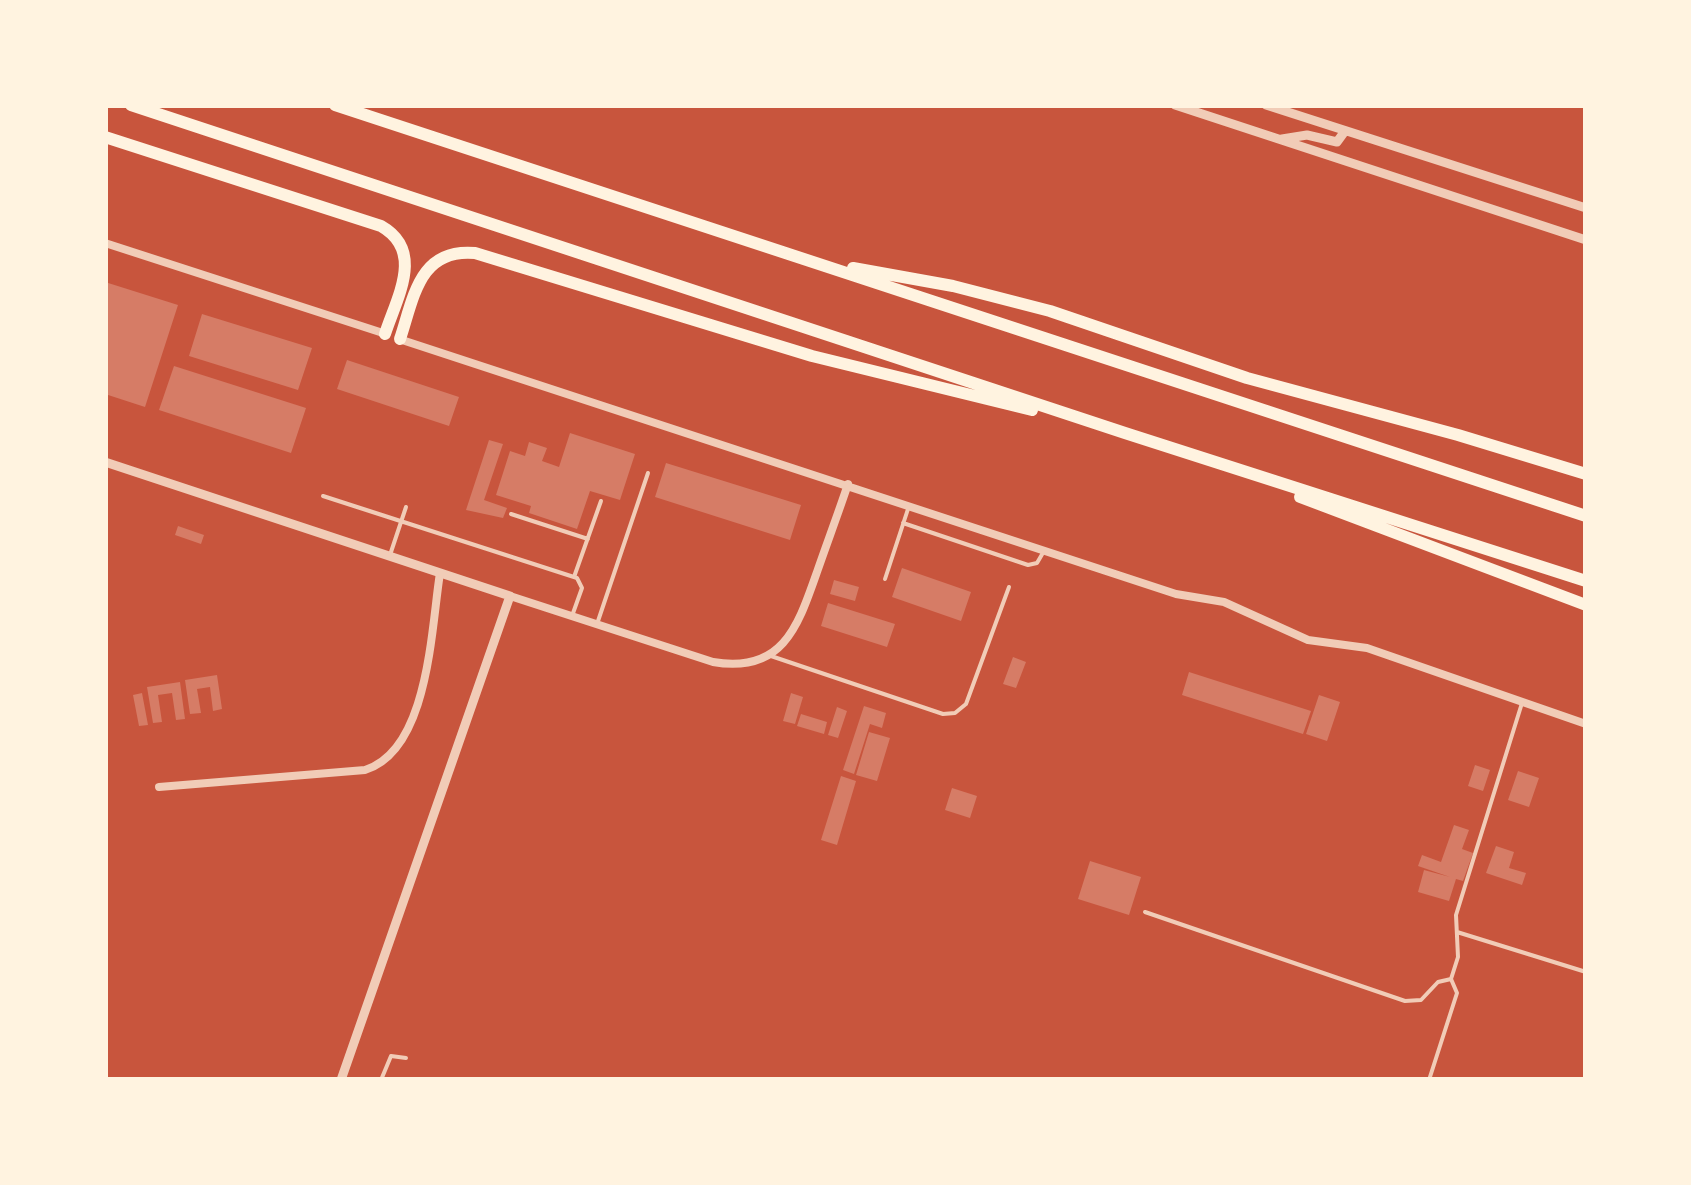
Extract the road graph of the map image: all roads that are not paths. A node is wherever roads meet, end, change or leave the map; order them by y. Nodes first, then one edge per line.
1 (131, 105) edge
2 (335, 105) edge
3 (1175, 105) edge
4 (1266, 105) edge
5 (1346, 130) junction
6 (105, 137) edge
7 (1280, 139) junction
8 (1586, 208) edge
9 (1586, 240) edge
10 (105, 243) edge
11 (820, 263) junction
12 (385, 334) junction
13 (400, 339) junction
14 (1126, 433) junction
15 (1172, 447) junction
16 (105, 462) edge
17 (648, 473) dead end
18 (1586, 474) edge
19 (848, 484) junction
20 (323, 496) dead end
21 (601, 501) dead end
22 (910, 504) junction
23 (406, 507) dead end
24 (511, 514) dead end
25 (1586, 516) edge
26 (401, 521) junction
27 (903, 523) junction
28 (588, 539) junction
29 (1045, 548) junction
30 (390, 556) junction
31 (440, 573) junction
32 (574, 577) junction
33 (885, 578) dead end
34 (1586, 580) edge
35 (1009, 587) dead end
36 (510, 596) junction
37 (1586, 604) edge
38 (572, 616) junction
39 (596, 624) junction
40 (768, 656) junction
41 (1522, 703) junction
42 (1586, 724) edge
43 (159, 786) dead end
44 (1145, 912) dead end
45 (1455, 931) junction
46 (1586, 972) edge
47 (1451, 978) junction
48 (406, 1058) dead end
49 (341, 1080) edge
50 (380, 1080) edge
51 (1429, 1080) edge

1 - 14 highway
2 - 11 highway
3 - 7 street
4 - 5 street
5 - 7 street
5 - 8 street
6 - 12 highway
7 - 9 street
10 - 12 street
11 - 18 highway
11 - 25 highway
12 - 13 street
13 - 14 highway
13 - 19 street
14 - 15 highway
15 - 34 highway
15 - 37 highway
16 - 30 street
17 - 39 lane
19 - 22 street
19 - 40 street
20 - 26 lane
21 - 28 lane
22 - 27 lane
22 - 29 street
23 - 26 lane
24 - 28 lane
26 - 30 lane
26 - 32 lane
27 - 29 lane
27 - 33 lane
28 - 32 lane
29 - 41 street
30 - 31 street
31 - 36 street
31 - 43 street
32 - 38 lane
35 - 40 lane
36 - 38 street
36 - 49 street
38 - 39 street
39 - 40 street
41 - 42 street
41 - 45 lane
44 - 47 lane
45 - 46 lane
45 - 47 lane
47 - 51 lane
48 - 50 lane

